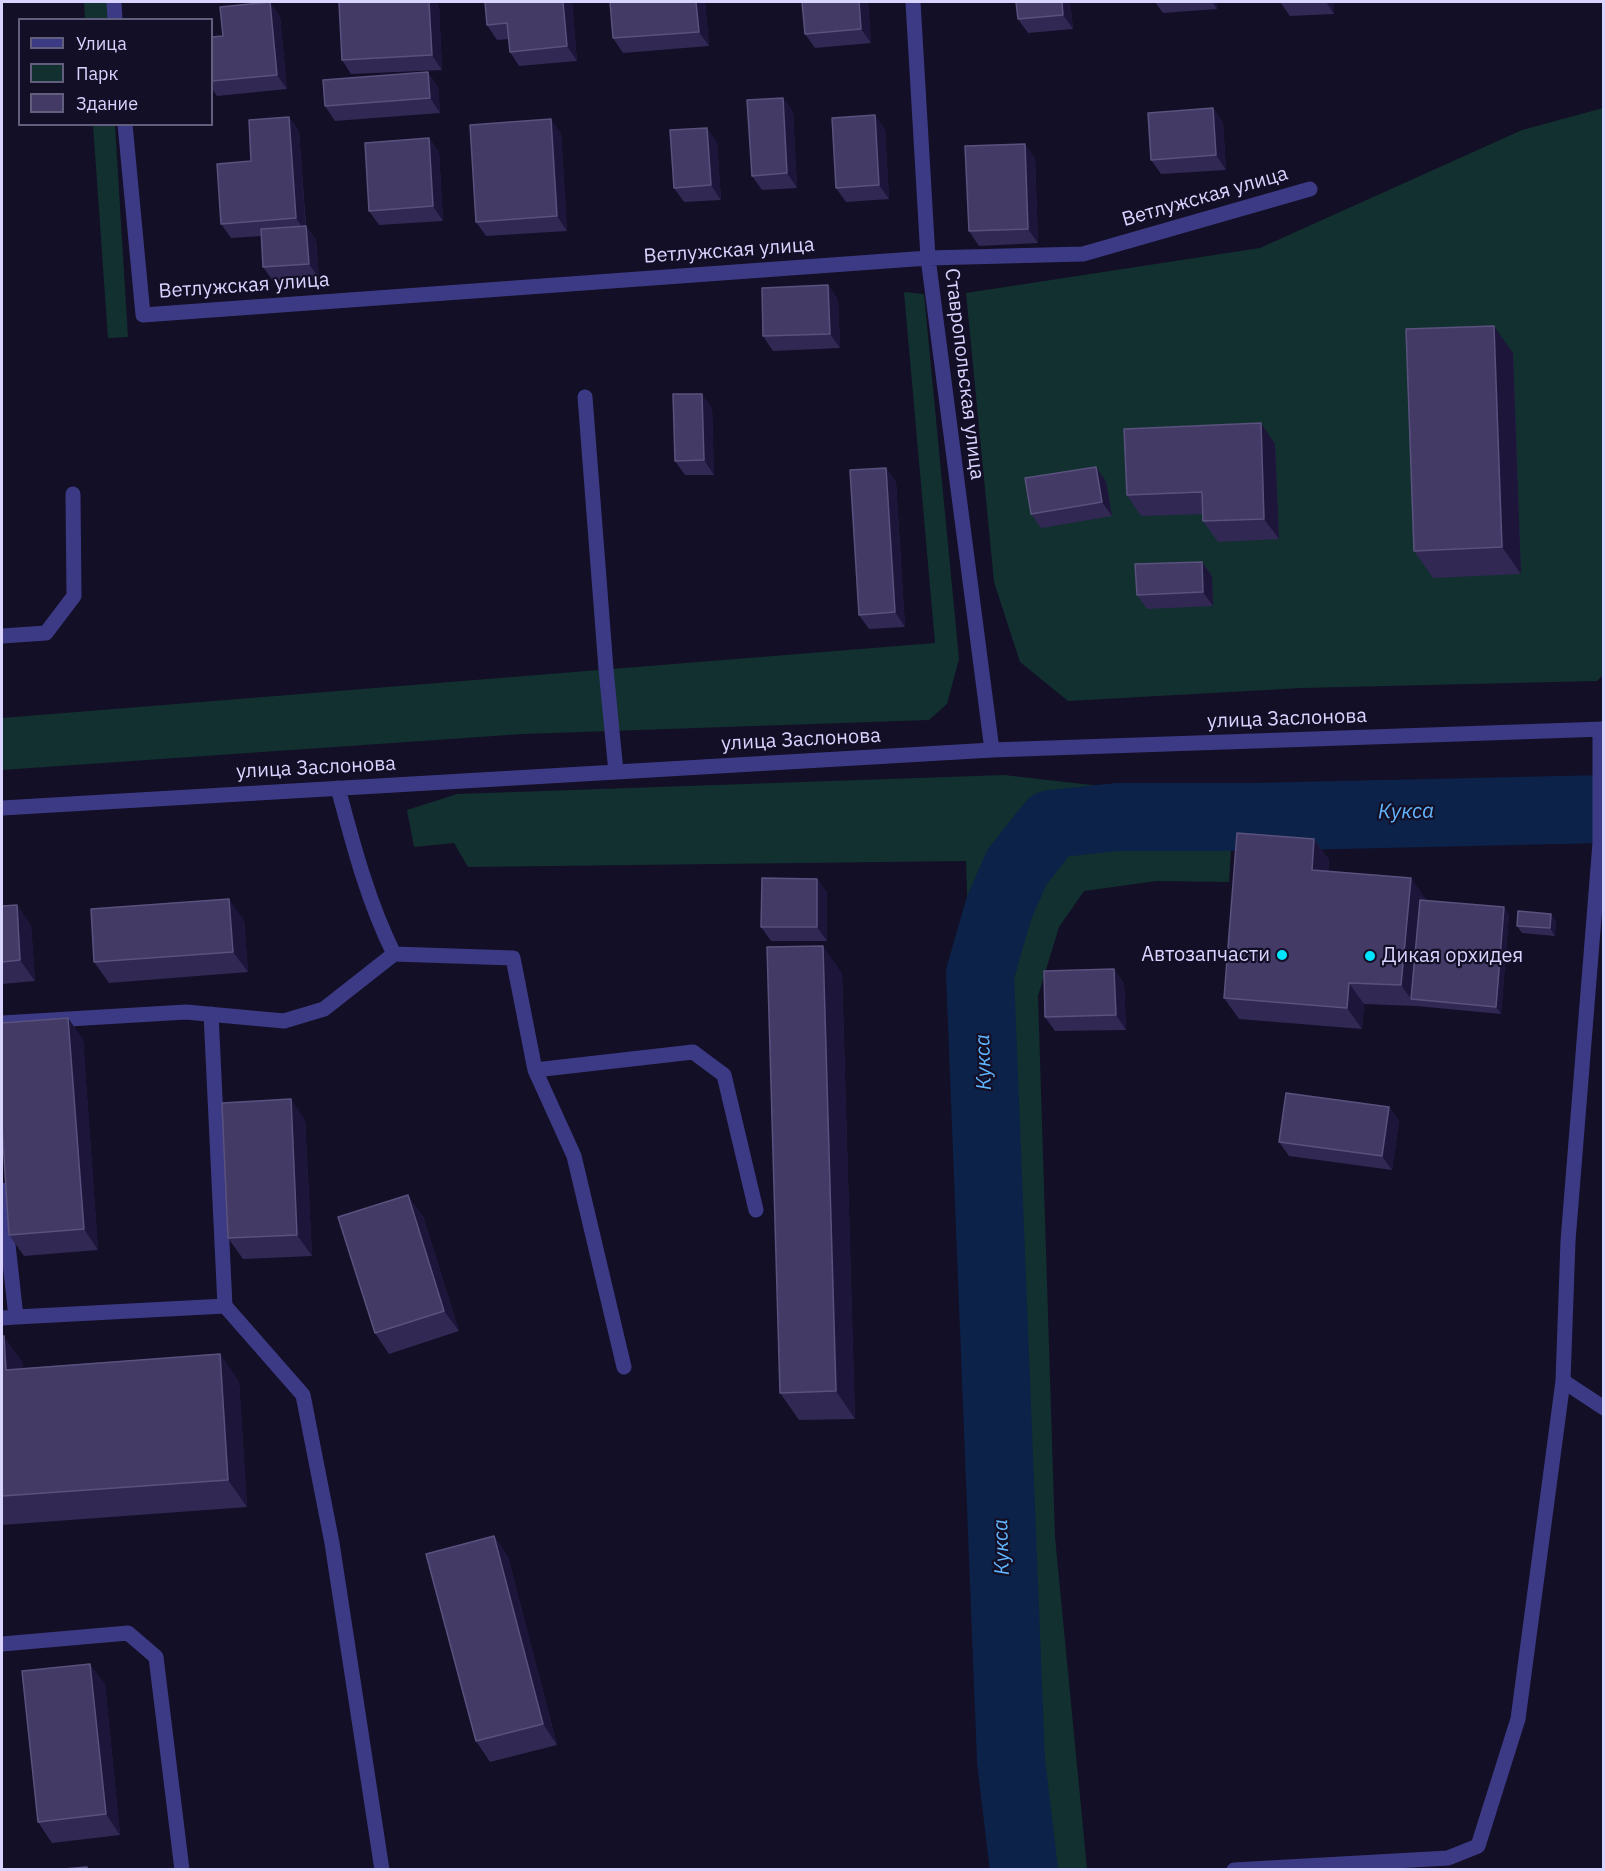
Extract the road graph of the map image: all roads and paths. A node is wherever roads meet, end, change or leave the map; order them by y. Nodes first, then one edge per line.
1 (114, 2) edge
2 (913, 2) edge
3 (115, 18) edge
4 (125, 126) edge
5 (1310, 189) dead end
6 (928, 258) junction
7 (585, 397) dead end
8 (73, 494) dead end
9 (2, 636) edge
10 (1602, 729) edge
11 (992, 750) junction
12 (616, 772) junction
13 (338, 788) junction
14 (2, 808) edge
15 (1600, 876) edge
16 (394, 954) junction
17 (211, 1014) junction
18 (2, 1023) edge
19 (535, 1070) junction
20 (2, 1190) edge
21 (756, 1210) dead end
22 (225, 1306) junction
23 (9, 1317) edge
24 (624, 1366) dead end
25 (1563, 1381) junction
26 (1604, 1408) edge
27 (2, 1644) edge
28 (182, 1869) edge
29 (382, 1869) edge
30 (1234, 1869) edge

1 - 3 street
2 - 6 street, Ставропольская улица
4 - 6 street, Ветлужская улица
5 - 6 street, Ветлужская улица
6 - 11 street, Ставропольская улица
7 - 12 street
8 - 9 street
10 - 11 street, улица Заслонова
10 - 15 street
11 - 12 street, улица Заслонова
12 - 13 street, улица Заслонова
13 - 14 street, улица Заслонова
13 - 16 street
15 - 25 street
16 - 17 street
16 - 19 street
17 - 18 street
17 - 22 street
19 - 21 street
19 - 24 street
20 - 23 street
22 - 23 street
22 - 29 street
25 - 26 street
25 - 30 street
27 - 28 street

